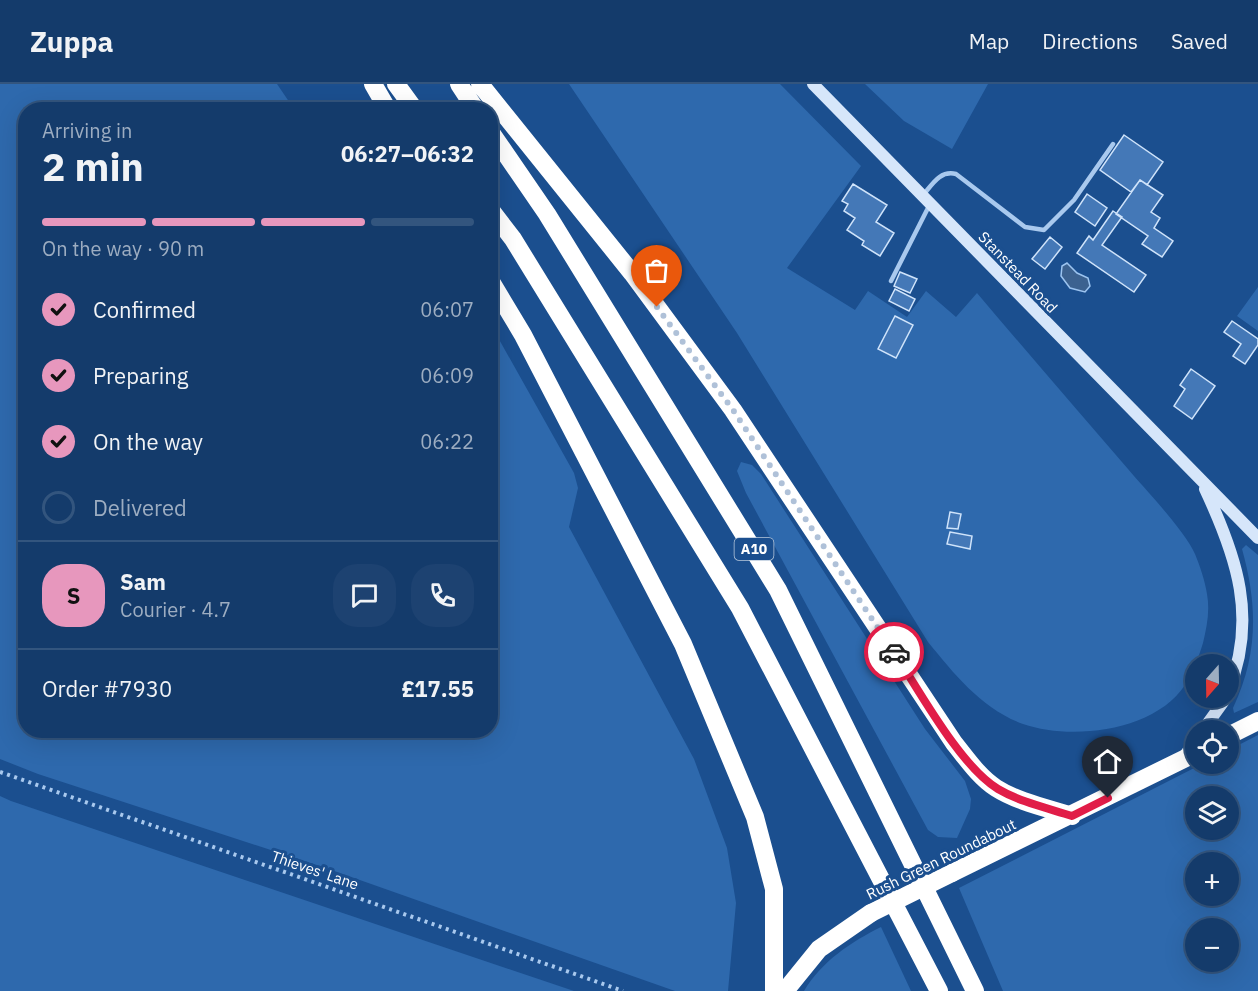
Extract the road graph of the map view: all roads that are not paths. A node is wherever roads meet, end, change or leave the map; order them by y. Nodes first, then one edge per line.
1 (373, 84) edge
2 (396, 84) edge
3 (459, 84) edge
4 (480, 84) edge
5 (813, 84) edge
6 (383, 102) edge
7 (409, 102) edge
8 (471, 102) edge
9 (494, 102) edge
10 (498, 106) edge
11 (498, 142) edge
12 (1113, 144) dead end
13 (926, 200) junction
14 (498, 219) edge
15 (891, 281) dead end
16 (498, 293) edge
17 (1201, 480) junction
18 (1258, 538) edge
19 (1239, 666) edge
20 (1258, 721) edge
21 (1239, 730) edge
22 (1185, 759) edge
23 (1072, 816) junction
24 (774, 991) edge
25 (785, 991) edge
26 (939, 991) edge
27 (975, 991) edge

1 - 6 highway
2 - 7 highway
3 - 8 highway
4 - 9 highway
5 - 13 main road, Stanstead Road
10 - 23 highway
11 - 27 highway, A10
12 - 13 lane
13 - 15 lane
13 - 17 main road, Stanstead Road
14 - 26 highway, A10
16 - 24 highway
17 - 18 main road, Stanstead Road
17 - 19 main road, Stanstead Road
20 - 21 highway
22 - 23 highway, Rush Green Roundabout
23 - 25 highway, Rush Green Roundabout, bridge

